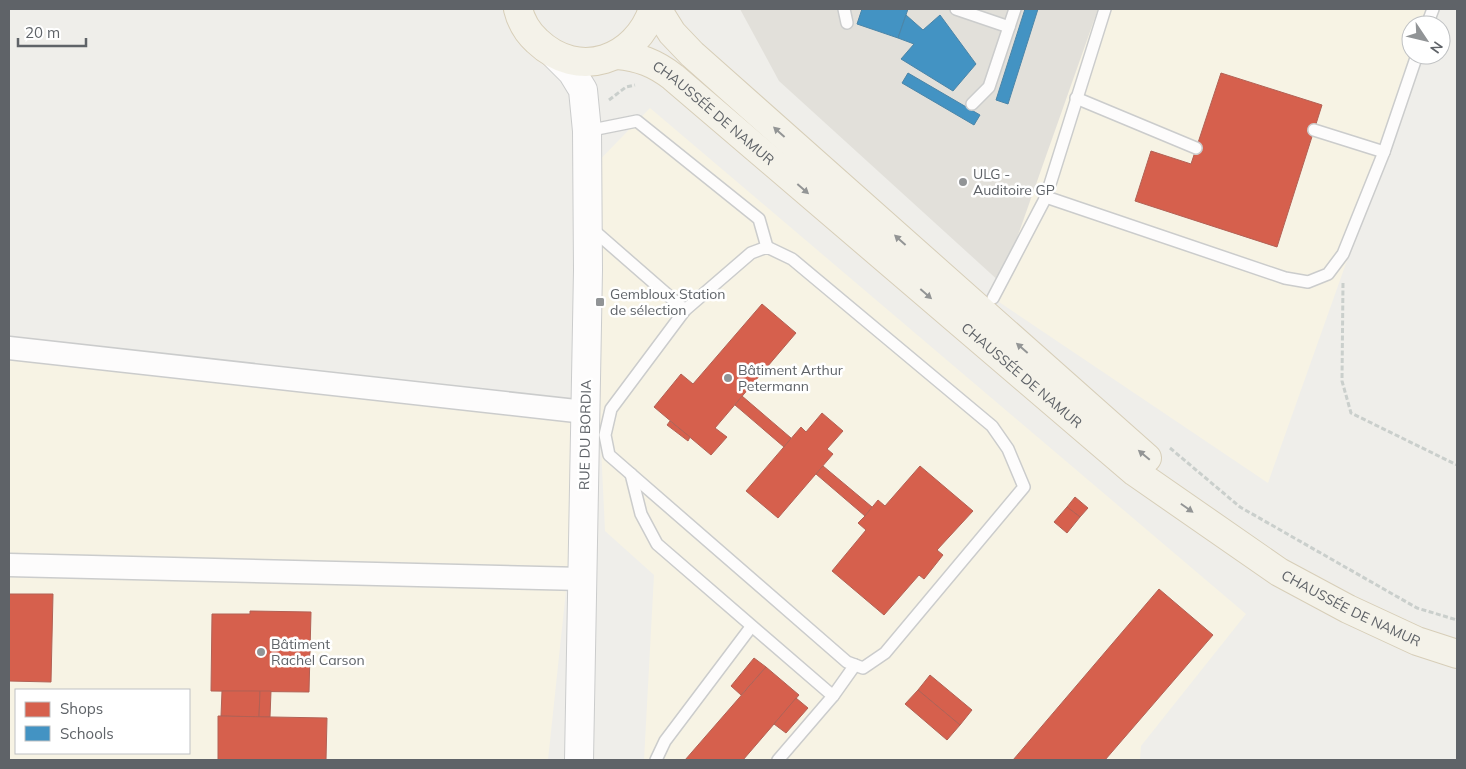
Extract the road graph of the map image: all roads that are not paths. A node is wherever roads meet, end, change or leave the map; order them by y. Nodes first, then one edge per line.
1 (518, 9) edge
2 (653, 9) edge
3 (658, 9) edge
4 (844, 9) edge
5 (956, 9) edge
6 (1015, 9) edge
7 (1105, 9) edge
8 (847, 23) dead end
9 (1009, 27) junction
10 (555, 55) junction
11 (611, 57) junction
12 (1414, 65) edge
13 (1076, 98) junction
14 (972, 104) dead end
15 (592, 115) junction
16 (1314, 130) dead end
17 (1196, 148) dead end
18 (1384, 152) junction
19 (1046, 197) junction
20 (588, 226) junction
21 (768, 247) junction
22 (993, 298) dead end
23 (685, 310) junction
24 (9, 348) edge
25 (585, 412) junction
26 (631, 474) junction
27 (9, 565) edge
28 (582, 579) junction
29 (750, 627) junction
30 (1457, 636) edge
31 (1457, 654) edge
32 (855, 665) junction
33 (833, 696) junction
34 (579, 760) edge
35 (656, 760) edge
36 (778, 760) edge

1 - 10 main road
2 - 11 main road
30 -> 3 main road, CHAUSSÉE DE NAMUR
4 - 8 lane
5 - 9 lane
6 - 9 lane
7 - 13 lane
9 - 14 lane
10 - 11 main road, CHAUSSÉE DE NAMUR
10 - 15 street, RUE DU BORDIA
11 - 15 street, RUE DU BORDIA
11 -> 31 main road, CHAUSSÉE DE NAMUR
12 - 18 lane
13 - 17 lane
13 - 19 lane
15 - 20 street, RUE DU BORDIA
15 - 21 lane
16 - 18 lane
18 - 19 lane
19 - 22 lane
20 - 23 lane
20 - 25 street, RUE DU BORDIA
21 - 23 lane
21 - 32 lane
23 - 26 lane
24 - 25 street
25 - 28 street, RUE DU BORDIA
26 - 29 lane
26 - 32 lane
27 - 28 street
28 - 34 street, RUE DU BORDIA
29 - 33 lane
29 - 35 lane
32 - 33 lane
33 - 36 lane

